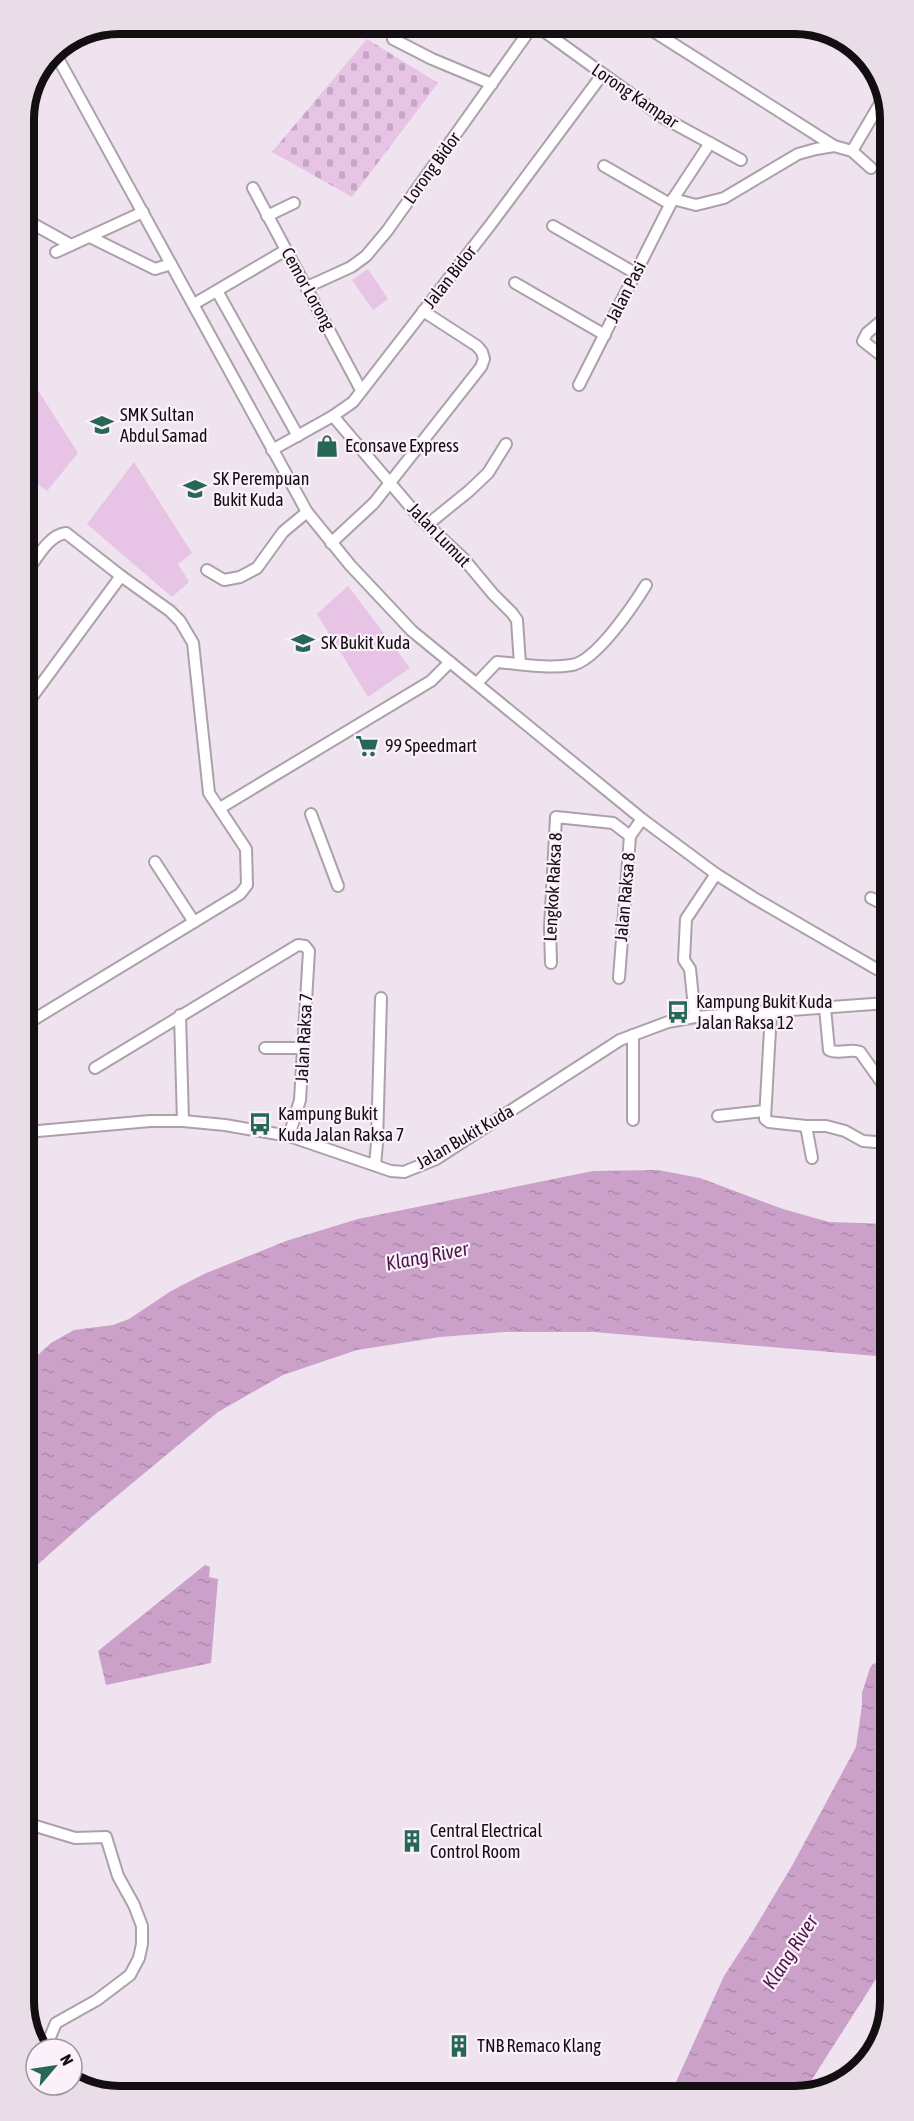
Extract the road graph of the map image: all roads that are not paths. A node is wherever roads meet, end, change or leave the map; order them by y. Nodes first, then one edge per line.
1 (527, 35) edge
2 (548, 35) edge
3 (659, 35) edge
4 (393, 39) dead end
5 (59, 60) edge
6 (602, 75) junction
7 (492, 84) junction
8 (879, 106) edge
9 (710, 143) junction
10 (834, 146) junction
11 (852, 151) junction
12 (741, 160) dead end
13 (604, 166) dead end
14 (871, 168) dead end
15 (253, 188) dead end
16 (672, 202) junction
17 (294, 203) dead end
18 (143, 212) junction
19 (267, 216) junction
20 (35, 225) edge
21 (553, 226) dead end
22 (90, 237) junction
23 (71, 245) junction
24 (286, 250) junction
25 (57, 252) dead end
26 (171, 264) junction
27 (635, 273) junction
28 (515, 283) dead end
29 (307, 287) junction
30 (217, 291) junction
31 (194, 304) junction
32 (423, 311) junction
33 (880, 322) edge
34 (605, 335) junction
35 (880, 354) edge
36 (579, 385) dead end
37 (361, 390) junction
38 (333, 416) junction
39 (298, 436) junction
40 (506, 444) dead end
41 (272, 450) junction
42 (389, 482) junction
43 (307, 512) junction
44 (427, 525) junction
45 (331, 543) junction
46 (35, 561) edge
47 (207, 570) dead end
48 (121, 576) junction
49 (646, 585) dead end
50 (450, 662) junction
51 (520, 664) junction
52 (477, 683) junction
53 (35, 693) edge
54 (220, 808) junction
55 (311, 814) dead end
56 (642, 819) junction
57 (630, 836) junction
58 (156, 862) dead end
59 (716, 874) junction
60 (338, 886) dead end
61 (871, 898) dead end
62 (880, 902) edge
63 (194, 922) junction
64 (551, 963) dead end
65 (880, 970) edge
66 (619, 978) dead end
67 (381, 998) dead end
68 (880, 1004) edge
69 (825, 1008) junction
70 (771, 1012) junction
71 (180, 1015) junction
72 (695, 1017) junction
73 (35, 1019) edge
74 (633, 1035) junction
75 (265, 1048) dead end
76 (303, 1048) junction
77 (95, 1068) dead end
78 (880, 1080) edge
79 (765, 1111) junction
80 (718, 1116) dead end
81 (633, 1120) dead end
82 (183, 1121) junction
83 (806, 1126) junction
84 (34, 1131) edge
85 (289, 1136) junction
86 (880, 1142) edge
87 (812, 1158) dead end
88 (375, 1166) junction
89 (34, 1826) edge
90 (50, 2037) edge

1 - 7 street, Lorong Bidor
2 - 6 street, Lorong Kampar
3 - 10 street
4 - 7 street
5 - 18 street
6 - 9 street, Lorong Kampar
6 - 32 street, Jalan Bidor
7 - 29 street, Lorong Bidor
8 - 11 street
9 - 12 street, Lorong Kampar
9 - 16 street, Jalan Pasi
10 - 11 street
10 - 16 street
11 - 14 street
13 - 16 street
15 - 19 street, Cemor Lorong
16 - 27 street, Jalan Pasi
17 - 19 street
18 - 22 street
18 - 26 street
19 - 24 street, Cemor Lorong
20 - 23 street
21 - 27 street
22 - 23 street
22 - 26 street
23 - 25 street
24 - 29 street, Cemor Lorong
24 - 30 street
26 - 31 street
27 - 34 street, Jalan Pasi
28 - 34 street
29 - 37 street, Cemor Lorong
30 - 31 street
30 - 39 street
31 - 41 street
32 - 37 street, Jalan Bidor
32 - 42 street
33 - 35 street
34 - 36 street, Jalan Pasi
37 - 38 street, Jalan Bidor
38 - 39 street, Jalan Bidor
38 - 42 street, Jalan Lumut
39 - 41 street, Jalan Bidor
40 - 44 street
41 - 43 street
42 - 44 street, Jalan Lumut
42 - 45 street
43 - 45 street
43 - 47 street
44 - 51 street, Jalan Lumut
45 - 50 street
46 - 48 street
48 - 53 street
48 - 54 street
49 - 51 street
50 - 52 street
50 - 54 street
51 - 52 street
52 - 56 street
54 - 63 street
55 - 60 street
56 - 57 street, Jalan Raksa 8
56 - 59 street
57 - 64 street, Lengkok Raksa 8
57 - 66 street, Jalan Raksa 8
58 - 63 street
59 - 65 street
59 - 72 street
61 - 62 street
63 - 73 street
67 - 88 street
68 - 69 street, Jalan Bukit Kuda
69 - 70 street, Jalan Bukit Kuda
69 - 78 street
70 - 72 street, Jalan Bukit Kuda
70 - 79 street
71 - 76 street, Jalan Raksa 7
71 - 77 street
71 - 82 street
72 - 74 street, Jalan Bukit Kuda
74 - 81 street
74 - 88 street, Jalan Bukit Kuda
75 - 76 street
76 - 85 street, Jalan Raksa 7
79 - 80 street
79 - 83 street
82 - 84 street, Jalan Bukit Kuda
82 - 85 street, Jalan Bukit Kuda
83 - 86 street
83 - 87 street
85 - 88 street, Jalan Bukit Kuda
89 - 90 street

